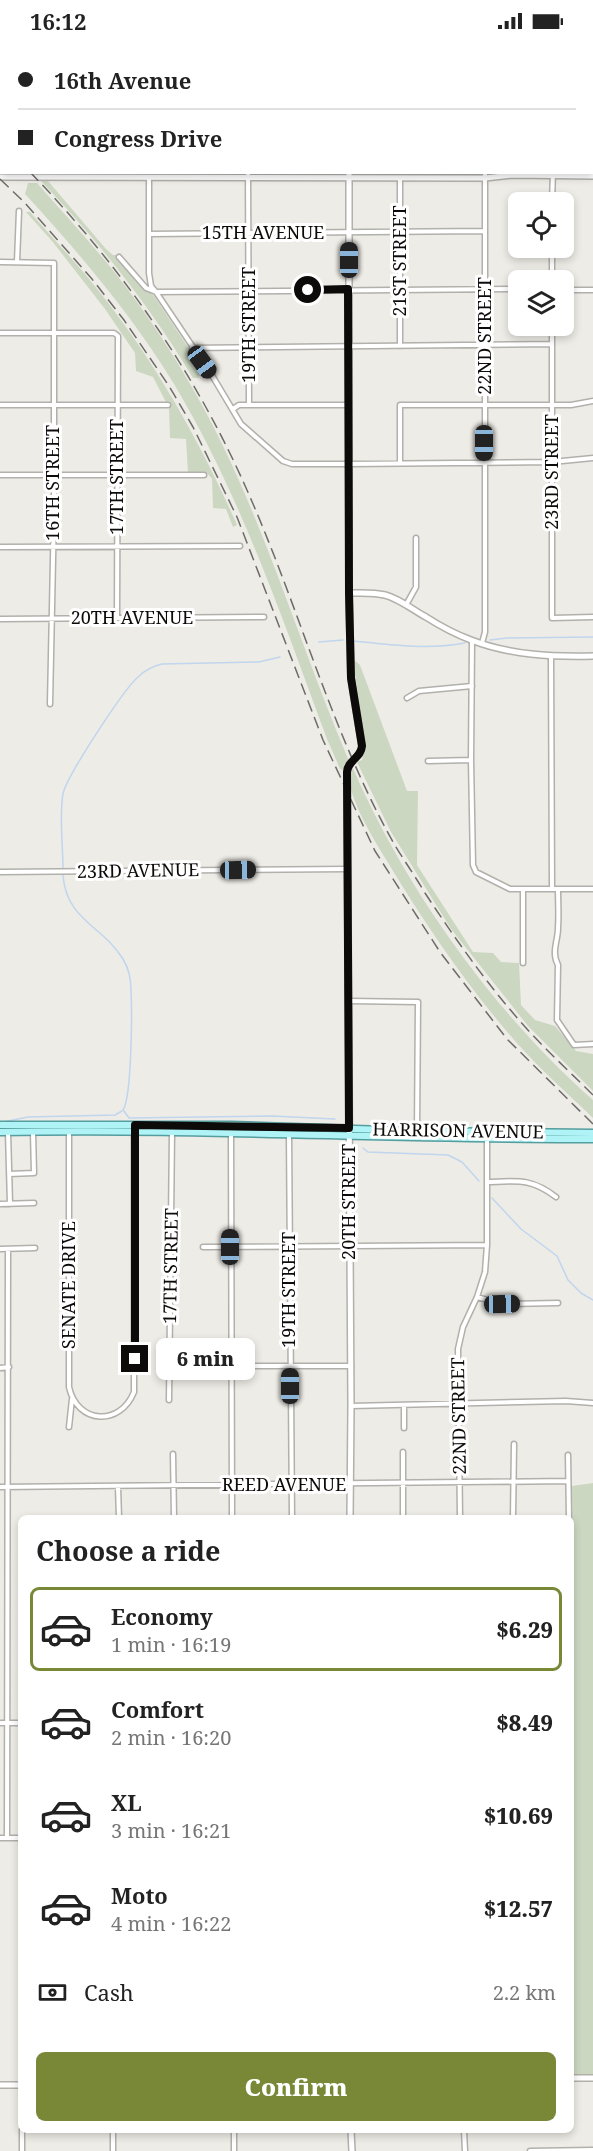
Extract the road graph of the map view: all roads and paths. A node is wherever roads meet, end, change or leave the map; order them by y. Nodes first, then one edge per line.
1 (84, 174) edge
2 (248, 174) edge
3 (553, 174) edge
4 (50, 175) edge
5 (137, 175) edge
6 (349, 175) edge
7 (417, 175) edge
8 (485, 175) edge
9 (593, 176) edge
10 (0, 177) edge
11 (148, 177) junction
12 (400, 177) junction
13 (552, 192) edge
14 (20, 211) dead end
15 (485, 231) junction
16 (349, 232) junction
17 (400, 232) junction
18 (248, 233) junction
19 (149, 234) junction
20 (119, 257) dead end
21 (0, 262) edge
22 (17, 262) junction
23 (485, 288) junction
24 (348, 289) junction
25 (400, 289) junction
26 (508, 289) edge
27 (248, 290) junction
28 (574, 290) edge
29 (593, 290) edge
30 (156, 292) junction
31 (0, 333) edge
32 (55, 333) junction
33 (552, 336) edge
34 (552, 344) junction
35 (485, 345) junction
36 (349, 346) junction
37 (400, 346) junction
38 (248, 347) junction
39 (191, 348) junction
40 (593, 401) edge
41 (118, 404) junction
42 (0, 405) edge
43 (53, 405) junction
44 (168, 405) dead end
45 (249, 405) junction
46 (349, 405) junction
47 (484, 405) junction
48 (552, 405) junction
49 (233, 409) junction
50 (593, 458) edge
51 (484, 462) junction
52 (552, 462) junction
53 (400, 463) junction
54 (349, 464) junction
55 (0, 475) edge
56 (53, 475) junction
57 (117, 475) junction
58 (204, 475) dead end
59 (416, 538) dead end
60 (240, 546) dead end
61 (0, 547) edge
62 (52, 547) junction
63 (117, 547) junction
64 (349, 593) junction
65 (406, 604) junction
66 (264, 617) dead end
67 (593, 617) edge
68 (117, 618) junction
69 (0, 619) edge
70 (52, 619) junction
71 (472, 641) junction
72 (482, 644) junction
73 (593, 656) edge
74 (551, 657) junction
75 (471, 686) junction
76 (407, 698) dead end
77 (50, 704) dead end
78 (471, 760) junction
79 (428, 761) dead end
80 (348, 868) junction
81 (0, 872) edge
82 (552, 888) junction
83 (558, 888) junction
84 (523, 889) junction
85 (593, 889) edge
86 (523, 963) dead end
87 (349, 1001) junction
88 (593, 1044) edge
89 (0, 1125) edge
90 (134, 1128) junction
91 (349, 1128) junction
92 (231, 1129) junction
93 (33, 1131) junction
94 (69, 1131) junction
95 (417, 1131) junction
96 (0, 1132) edge
97 (8, 1132) junction
98 (172, 1132) junction
99 (593, 1133) edge
100 (289, 1134) junction
101 (349, 1137) junction
102 (487, 1139) junction
103 (590, 1139) edge
104 (9, 1174) junction
105 (488, 1182) junction
106 (556, 1197) dead end
107 (34, 1203) dead end
108 (0, 1204) edge
109 (10, 1204) junction
110 (488, 1245) junction
111 (289, 1246) junction
112 (350, 1246) junction
113 (203, 1247) dead end
114 (230, 1247) junction
115 (34, 1248) dead end
116 (0, 1249) edge
117 (8, 1249) junction
118 (477, 1297) junction
119 (558, 1304) dead end
120 (289, 1365) junction
121 (202, 1366) dead end
122 (231, 1366) junction
123 (351, 1366) junction
124 (9, 1367) junction
125 (0, 1368) edge
126 (72, 1398) junction
127 (169, 1400) dead end
128 (593, 1402) edge
129 (460, 1404) junction
130 (404, 1405) junction
131 (351, 1406) junction
132 (69, 1427) dead end
133 (404, 1428) dead end
134 (514, 1444) dead end
135 (403, 1452) dead end
136 (173, 1454) dead end
137 (568, 1455) dead end
138 (568, 1481) junction
139 (513, 1482) junction
140 (349, 1484) junction
141 (403, 1484) junction
142 (460, 1484) junction
143 (231, 1485) junction
144 (291, 1485) junction
145 (118, 1486) junction
146 (174, 1486) junction
147 (0, 1487) edge
148 (9, 1487) junction
149 (119, 1515) edge
150 (174, 1515) edge
151 (232, 1515) edge
152 (291, 1515) edge
153 (350, 1515) edge
154 (403, 1515) edge
155 (460, 1515) edge
156 (513, 1515) edge
157 (569, 1515) edge
158 (0, 1723) edge
159 (7, 1723) junction
160 (18, 1723) edge
161 (0, 1838) edge
162 (8, 1838) junction
163 (18, 1838) edge
164 (574, 2078) edge
165 (593, 2078) edge
166 (0, 2085) edge
167 (18, 2085) edge
168 (22, 2133) edge
169 (112, 2133) edge
170 (234, 2133) edge
171 (351, 2133) edge
172 (464, 2133) edge
173 (593, 2150) edge
174 (22, 2151) edge
175 (113, 2151) edge
176 (234, 2151) edge
177 (352, 2151) edge
178 (465, 2151) edge
179 (530, 2151) edge

1 - 4 street
1 - 5 street
2 - 6 street
2 - 11 street
2 - 18 street, 19TH STREET
3 - 8 street
3 - 9 street
3 - 13 street
4 - 10 street
5 - 11 street
6 - 12 street
6 - 16 street, 20TH STREET
7 - 8 street
7 - 12 street
8 - 15 street, 22ND STREET
11 - 19 street
12 - 17 street, 21ST STREET
14 - 22 street
15 - 17 street, 15TH AVENUE
15 - 23 street, 22ND STREET
16 - 17 street, 15TH AVENUE
16 - 18 street, 15TH AVENUE
16 - 24 street, 20TH STREET
17 - 25 street, 21ST STREET
18 - 19 street, 15TH AVENUE
18 - 27 street, 19TH STREET
19 - 30 street
20 - 30 street
21 - 22 street
22 - 32 street, 16TH STREET
23 - 25 street
23 - 26 street
23 - 35 street, 22ND STREET
24 - 25 street
24 - 27 street
24 - 36 street, 20TH STREET
25 - 37 street, 21ST STREET
27 - 30 street
27 - 38 street, 19TH STREET
28 - 29 street
30 - 39 street
31 - 32 street
32 - 41 street, 17TH STREET
32 - 43 street, 16TH STREET
33 - 34 street, 23RD STREET
34 - 35 street
34 - 48 street, 23RD STREET
35 - 37 street
35 - 47 street, 22ND STREET
36 - 37 street
36 - 38 street
36 - 46 street, 20TH STREET
38 - 39 street
38 - 45 street, 19TH STREET
39 - 49 street
40 - 48 street
41 - 43 street
41 - 44 street
41 - 57 street, 17TH STREET
42 - 43 street
43 - 56 street, 16TH STREET
45 - 46 street
45 - 49 street
46 - 54 street, 20TH STREET
47 - 48 street
47 - 51 street, 22ND STREET
47 - 53 street
48 - 52 street, 23RD STREET
49 - 54 street
50 - 52 street
51 - 52 street
51 - 53 street
51 - 72 street, 22ND STREET
52 - 67 street, 23RD STREET
53 - 54 street
54 - 64 street, 20TH STREET
55 - 56 street
56 - 57 street
56 - 62 street, 16TH STREET
57 - 58 street
57 - 63 street, 17TH STREET
59 - 65 street
60 - 63 street
61 - 62 street
62 - 63 street
62 - 70 street, 16TH STREET
63 - 68 street, 17TH STREET
64 - 65 street
64 - 80 street, 20TH STREET
65 - 71 street
66 - 68 street, 20TH AVENUE
68 - 70 street, 20TH AVENUE
69 - 70 street, 20TH AVENUE
70 - 77 street, 16TH STREET
71 - 72 street
71 - 75 street
72 - 74 street
73 - 74 street
74 - 82 street
75 - 76 street
75 - 78 street
78 - 79 street
78 - 84 street
80 - 81 street, 23RD AVENUE
80 - 87 street, 20TH STREET
82 - 83 street
82 - 84 street
83 - 85 street
83 - 88 street
84 - 86 street
87 - 91 street, 20TH STREET
87 - 95 street
89 - 90 main road, HARRISON AVENUE
90 - 92 main road, HARRISON AVENUE
90 - 94 main road, HARRISON AVENUE
90 - 98 main road, HARRISON AVENUE
90 - 126 street
91 - 92 main road, HARRISON AVENUE
91 - 95 main road, HARRISON AVENUE
91 - 101 street, 20TH STREET
92 - 98 main road, HARRISON AVENUE
92 - 100 main road, HARRISON AVENUE
92 - 114 street
93 - 94 main road, HARRISON AVENUE
93 - 97 main road, HARRISON AVENUE
93 - 104 street
94 - 126 street, SENATE DRIVE
95 - 99 main road, HARRISON AVENUE
96 - 97 main road, HARRISON AVENUE
97 - 104 street
98 - 127 street, 17TH STREET
100 - 101 main road, HARRISON AVENUE
100 - 111 street, 19TH STREET
101 - 102 main road, HARRISON AVENUE
101 - 112 street, 20TH STREET
102 - 103 main road, HARRISON AVENUE
102 - 105 street, 22ND STREET
104 - 109 street
105 - 106 street
105 - 110 street, 22ND STREET
107 - 109 street
108 - 109 street
110 - 112 street
110 - 118 street, 22ND STREET
111 - 112 street
111 - 114 street
111 - 120 street, 19TH STREET
112 - 123 street, 20TH STREET
113 - 114 street
114 - 122 street
115 - 117 street
116 - 117 street
117 - 124 street
118 - 119 street
118 - 129 street, 22ND STREET
120 - 122 street
120 - 123 street
120 - 144 street, 19TH STREET
121 - 122 street
122 - 143 street
123 - 131 street, 20TH STREET
124 - 125 street
124 - 148 street
126 - 132 street, SENATE DRIVE
128 - 129 street
129 - 130 street
129 - 142 street, 22ND STREET
130 - 131 street
130 - 133 street
131 - 140 street, 20TH STREET
134 - 139 street
135 - 141 street
136 - 146 street
137 - 138 street
138 - 139 street, REED AVENUE
138 - 157 street
139 - 142 street, REED AVENUE
139 - 156 street
140 - 141 street, REED AVENUE
140 - 144 street, REED AVENUE
140 - 153 street, 20TH STREET
141 - 142 street, REED AVENUE
141 - 154 street
142 - 155 street, 22ND STREET
143 - 144 street, REED AVENUE
143 - 146 street, REED AVENUE
143 - 151 street
144 - 152 street, 19TH STREET
145 - 146 street, REED AVENUE
145 - 148 street, REED AVENUE
145 - 149 street
146 - 150 street
147 - 148 street, REED AVENUE
148 - 159 street
158 - 159 street
159 - 160 street
159 - 162 street
161 - 162 street
162 - 163 street
164 - 165 street
166 - 167 street
168 - 174 street
169 - 175 street
170 - 176 street
171 - 177 street
172 - 178 street
173 - 179 street

